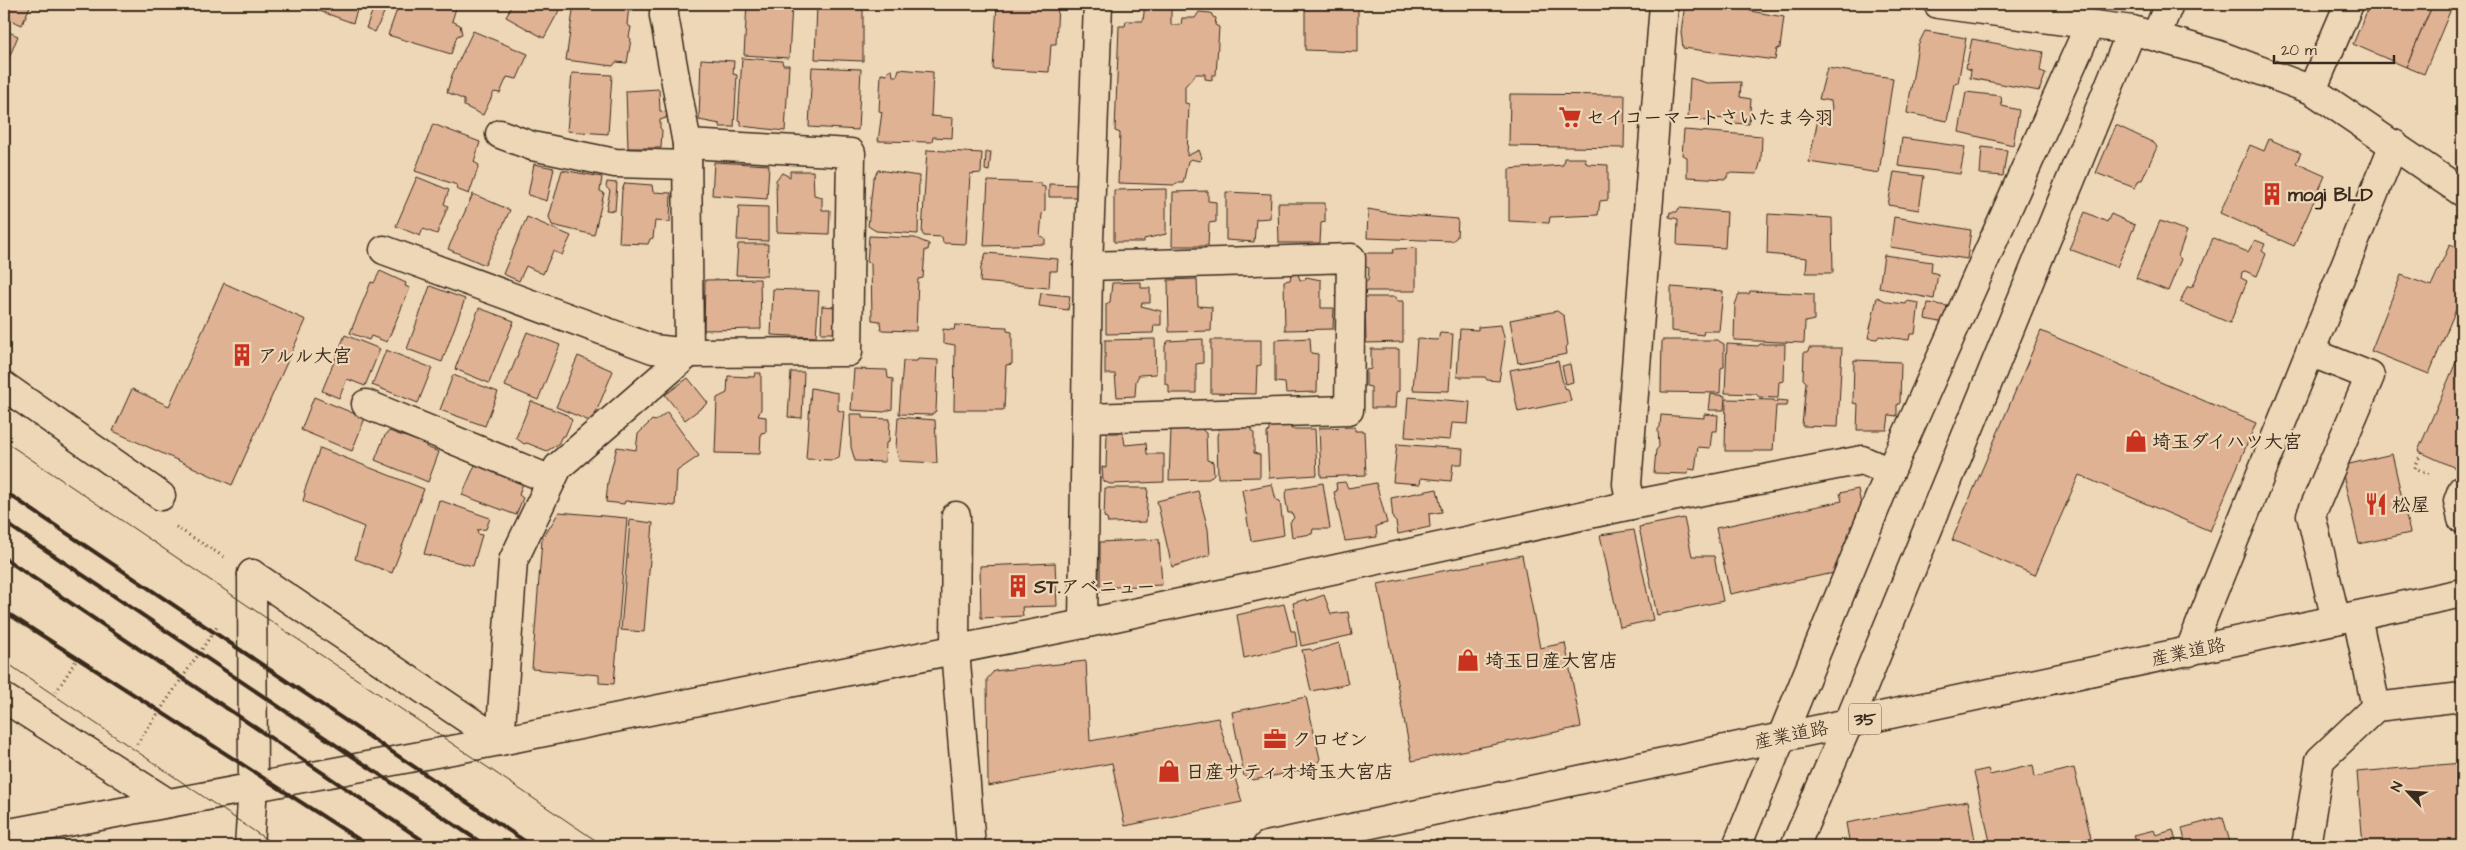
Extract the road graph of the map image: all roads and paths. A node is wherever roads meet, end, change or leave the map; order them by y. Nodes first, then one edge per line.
1 (664, 4) edge
2 (1098, 4) edge
3 (1664, 4) edge
4 (1938, 4) edge
5 (2169, 4) edge
6 (2349, 4) edge
7 (2022, 9) edge
8 (2090, 24) junction
9 (2144, 33) junction
10 (2312, 90) junction
11 (500, 134) dead end
12 (2394, 144) junction
13 (687, 154) junction
14 (2462, 192) edge
15 (384, 250) dead end
16 (1088, 266) junction
17 (689, 352) junction
18 (2310, 352) junction
19 (4, 386) edge
20 (366, 404) dead end
21 (1086, 418) junction
22 (2421, 453) dead end
23 (1890, 472) junction
24 (2434, 477) dead end
25 (551, 480) junction
26 (2462, 490) edge
27 (160, 496) joint
28 (1631, 505) junction
29 (956, 516) dead end
30 (2462, 519) edge
31 (252, 574) junction
32 (2462, 593) edge
33 (2346, 618) junction
34 (219, 623) dead end
35 (1084, 624) junction
36 (955, 650) junction
37 (2189, 652) junction
38 (2462, 697) edge
39 (4, 698) edge
40 (2376, 707) junction
41 (1849, 722) junction
42 (1784, 736) junction
43 (500, 741) junction
44 (119, 772) junction
45 (253, 787) junction
46 (168, 803) junction
47 (4, 834) edge
48 (1315, 841) edge
49 (249, 846) edge
50 (971, 846) edge
51 (1267, 846) edge
52 (1737, 846) edge
53 (1795, 846) edge
54 (2306, 846) edge

1 - 13 street
2 - 16 street
3 - 28 street
4 - 7 street
5 - 9 street
6 - 10 street
7 - 8 street
8 - 9 street
8 - 23 street
9 - 10 street
9 - 41 street
10 - 12 street
11 - 13 street
12 - 14 street
12 - 18 street
13 - 17 street
13 - 17 street
15 - 17 street
16 - 21 street
16 - 21 street
17 - 25 street
18 - 33 street
18 - 37 street
19 - 27 street
20 - 25 street
21 - 35 street
22 - 24 path
23 - 28 street
23 - 42 street
25 - 43 street
26 - 30 street
27 - 31 path
28 - 35 street
29 - 36 street
31 - 43 street
31 - 45 street
32 - 33 street, 産業道路 / 35
33 - 37 street, 産業道路 / 35
33 - 40 street
34 - 44 path
35 - 36 street
36 - 43 street
36 - 50 street
37 - 41 street, 産業道路 / 35
38 - 40 street
39 - 44 street
40 - 54 street
41 - 42 street, 産業道路 / 35
41 - 53 street
42 - 48 street, 産業道路 / 35
42 - 52 street
43 - 45 street
44 - 46 street
45 - 46 street
45 - 49 street
46 - 47 street
48 - 51 street, 産業道路 / 35

